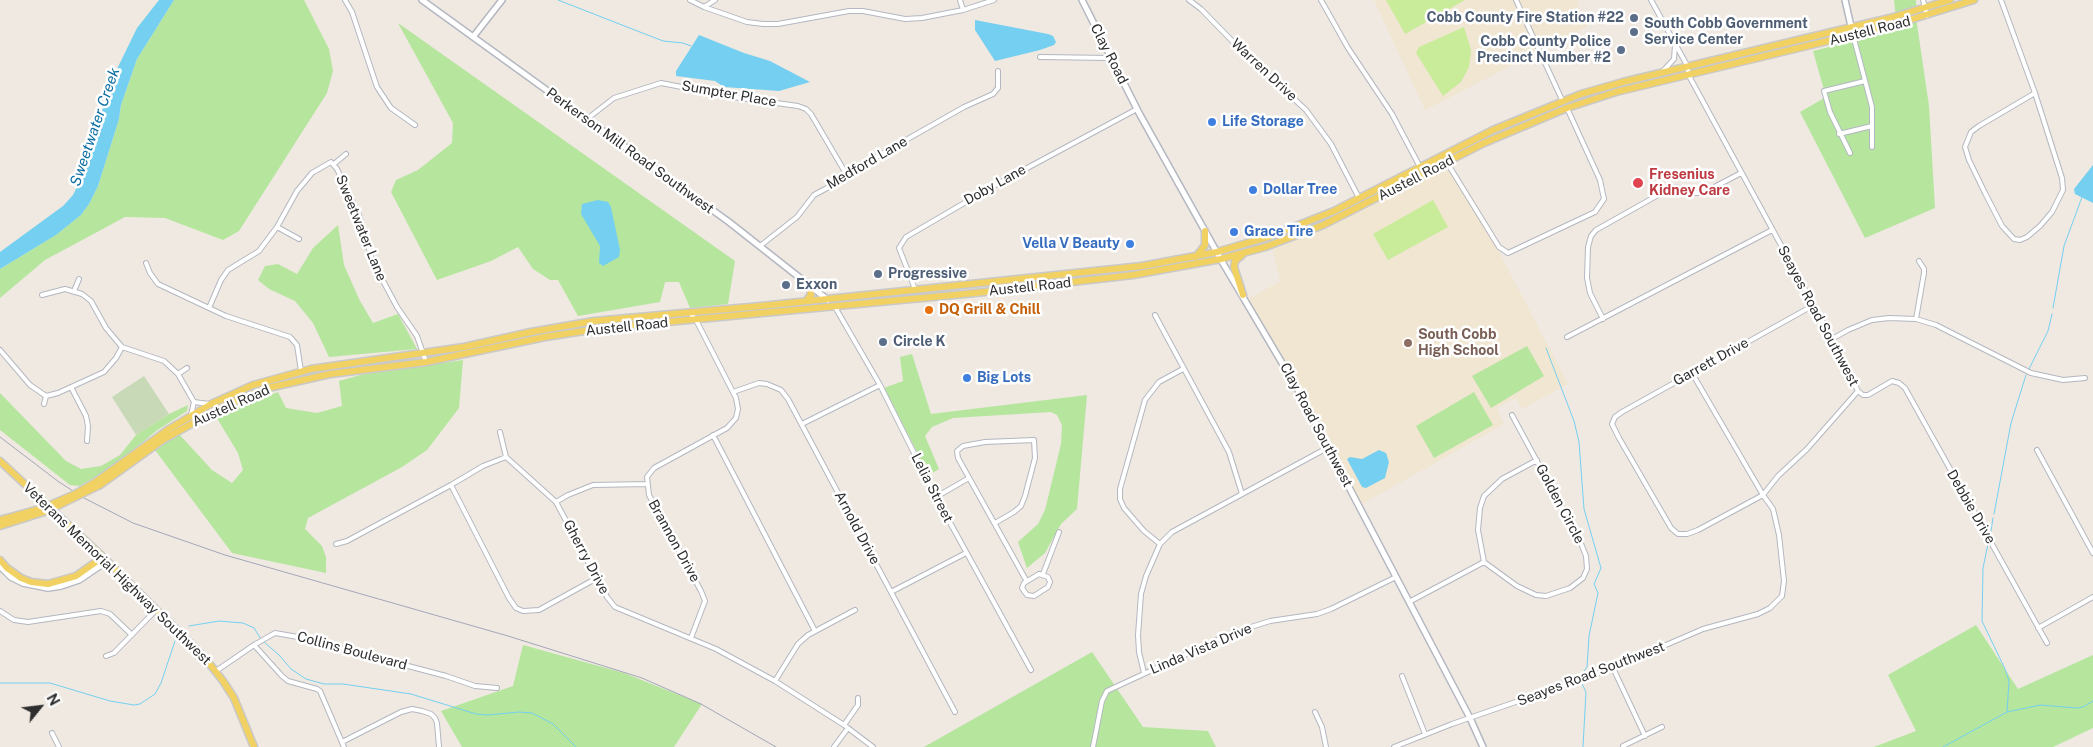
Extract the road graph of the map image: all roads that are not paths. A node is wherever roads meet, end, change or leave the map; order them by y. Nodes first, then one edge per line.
1 (345, 0) edge
2 (422, 0) edge
3 (502, 0) edge
4 (690, 0) edge
5 (716, 0) edge
6 (960, 0) edge
7 (994, 0) edge
8 (1082, 0) edge
9 (1189, 0) edge
10 (1321, 0) edge
11 (1516, 0) edge
12 (1651, 0) edge
13 (1845, 0) edge
14 (1923, 0) edge
15 (1950, 0) edge
16 (1974, 0) edge
17 (2002, 0) edge
18 (704, 7) junction
19 (1922, 9) junction
20 (963, 10) junction
21 (1924, 17) junction
22 (1851, 26) junction
23 (1854, 35) junction
24 (473, 37) junction
25 (1674, 43) junction
26 (1040, 57) dead end
27 (1110, 58) junction
28 (1688, 67) junction
29 (998, 72) dead end
30 (1660, 73) junction
31 (1688, 74) junction
32 (1865, 81) junction
33 (2035, 93) junction
34 (1562, 101) junction
35 (1567, 108) junction
36 (1137, 109) junction
37 (587, 119) junction
38 (415, 125) dead end
39 (1872, 126) junction
40 (1840, 134) junction
41 (1872, 147) dead end
42 (1850, 153) dead end
43 (346, 154) dead end
44 (1446, 161) junction
45 (334, 164) junction
46 (1420, 166) junction
47 (845, 172) junction
48 (1741, 173) junction
49 (1424, 174) junction
50 (1359, 198) junction
51 (277, 227) junction
52 (1772, 230) junction
53 (1205, 231) junction
54 (299, 239) dead end
55 (760, 246) junction
56 (1217, 252) junction
57 (1244, 253) junction
58 (1196, 257) junction
59 (1221, 260) junction
60 (1919, 261) dead end
61 (146, 263) dead end
62 (79, 279) dead end
63 (808, 284) junction
64 (916, 289) junction
65 (74, 291) junction
66 (42, 295) dead end
67 (1243, 295) junction
68 (827, 299) junction
69 (806, 301) junction
70 (1814, 305) junction
71 (834, 306) junction
72 (209, 308) junction
73 (689, 312) junction
74 (1155, 315) dead end
75 (1603, 319) junction
76 (1916, 319) junction
77 (696, 320) junction
78 (1567, 337) dead end
79 (1832, 339) junction
80 (122, 347) junction
81 (0, 350) edge
82 (423, 353) junction
83 (426, 362) junction
84 (187, 368) dead end
85 (1183, 369) junction
86 (301, 371) junction
87 (1692, 373) junction
88 (178, 374) junction
89 (2085, 378) dead end
90 (880, 384) junction
91 (71, 387) junction
92 (1858, 391) junction
93 (733, 392) junction
94 (46, 396) junction
95 (194, 402) junction
96 (44, 404) dead end
97 (211, 404) junction
98 (1512, 415) dead end
99 (191, 416) junction
100 (802, 424) junction
101 (500, 432) dead end
102 (713, 435) junction
103 (88, 441) dead end
104 (1329, 447) junction
105 (2036, 450) dead end
106 (506, 457) junction
107 (1537, 460) junction
108 (0, 461) edge
109 (970, 478) junction
110 (98, 483) junction
111 (647, 484) junction
112 (451, 485) junction
113 (1242, 494) junction
114 (1763, 495) junction
115 (936, 497) junction
116 (556, 502) junction
117 (995, 523) junction
118 (0, 524) edge
119 (1059, 532) dead end
120 (336, 544) dead end
121 (1160, 544) junction
122 (2093, 553) edge
123 (966, 554) junction
124 (105, 559) junction
125 (0, 560) edge
126 (1484, 562) junction
127 (0, 566) edge
128 (1043, 574) junction
129 (1396, 577) junction
130 (597, 578) junction
131 (1026, 580) junction
132 (891, 592) junction
133 (2093, 597) edge
134 (1409, 602) junction
135 (157, 609) junction
136 (855, 610) dead end
137 (0, 611) edge
138 (2038, 628) junction
139 (815, 631) junction
140 (132, 635) junction
141 (691, 638) junction
142 (2047, 643) dead end
143 (254, 645) junction
144 (106, 656) dead end
145 (1613, 668) junction
146 (1030, 670) dead end
147 (216, 672) junction
148 (1144, 674) junction
149 (1402, 676) dead end
150 (775, 681) junction
151 (497, 688) dead end
152 (858, 698) dead end
153 (955, 712) dead end
154 (1315, 712) dead end
155 (1470, 718) junction
156 (846, 726) junction
157 (1662, 727) dead end
158 (52, 733) dead end
159 (1425, 734) junction
160 (1645, 736) junction
161 (343, 745) edge
162 (438, 745) edge
163 (1623, 746) dead end
164 (59, 747) edge
165 (254, 747) edge
166 (834, 747) edge
167 (872, 747) edge
168 (1093, 747) edge
169 (1326, 747) edge
170 (1394, 747) edge
171 (1483, 747) edge

1 - 38 street
2 - 24 street, Perkerson Mill Road Southwest
3 - 24 street
4 - 18 street
5 - 18 street
6 - 20 street
7 - 20 street
8 - 27 street, Clay Road
9 - 50 street, Warren Drive
10 - 46 street
11 - 34 street
12 - 25 street
13 - 22 street
14 - 19 street
15 - 19 main road, Austell Road
16 - 21 main road, Austell Road
17 - 33 street
18 - 20 street
19 - 21 street
19 - 22 main road, Austell Road
21 - 23 main road, Austell Road
22 - 23 street
22 - 28 main road, Austell Road
23 - 31 main road, Austell Road
23 - 32 street
24 - 37 street, Perkerson Mill Road Southwest
25 - 28 street
25 - 30 street
26 - 27 street
27 - 36 street, Clay Road
28 - 30 main road, Austell Road
28 - 31 street, Seayes Road Southwest
29 - 47 street, Medford Lane
30 - 34 main road, Austell Road
31 - 35 main road, Austell Road
31 - 48 street, Seayes Road Southwest
32 - 39 street
32 - 40 street
33 - 33 street
34 - 35 street
34 - 46 main road, Austell Road
35 - 44 main road, Austell Road
35 - 44 street
36 - 53 street, Clay Road Southwest
36 - 64 street, Doby Lane
37 - 47 street, Sumpter Place
37 - 55 street, Perkerson Mill Road Southwest
39 - 40 street
39 - 41 street
40 - 42 street
43 - 45 street
44 - 49 main road, Austell Road
45 - 51 street, Sweetwater Lane
45 - 82 street, Sweetwater Lane
46 - 49 street
46 - 50 main road, Austell Road
47 - 55 street, Medford Lane
48 - 52 street, Seayes Road Southwest
48 - 75 street
49 - 57 main road, Austell Road
50 - 56 main road, Austell Road
51 - 54 street
51 - 72 street, Sweetwater Lane
52 - 70 street, Seayes Road Southwest
52 - 75 street
53 - 56 street, Clay Road Southwest
53 - 58 main road
55 - 63 street, Perkerson Mill Road Southwest
56 - 58 main road, Austell Road
56 - 59 street, Clay Road Southwest
57 - 59 main road, Austell Road
57 - 67 main road
58 - 64 main road, Austell Road
59 - 67 street, Clay Road Southwest
59 - 71 main road, Austell Road
60 - 76 street
61 - 72 street
62 - 65 street
63 - 68 street, Perkerson Mill Road Southwest
63 - 69 main road
64 - 68 main road, Austell Road
65 - 66 street
65 - 80 street
67 - 104 street, Clay Road Southwest
68 - 69 main road, Austell Road
68 - 71 street, Perkerson Mill Road Southwest
69 - 73 main road, Austell Road
70 - 79 street, Seayes Road Southwest
70 - 87 street, Garrett Drive
71 - 77 main road, Austell Road
71 - 90 street, Lelia Street
72 - 86 street
73 - 77 street, Brannon Drive
73 - 82 main road, Austell Road
74 - 85 street
75 - 78 street
76 - 79 street
76 - 89 street
77 - 83 main road, Austell Road
77 - 93 street, Brannon Drive
79 - 92 street, Seayes Road Southwest
80 - 88 street
80 - 91 street
81 - 94 street
82 - 83 street, Sweetwater Lane
82 - 86 main road, Austell Road
83 - 110 main road, Austell Road
84 - 88 street
85 - 113 street
85 - 121 street
86 - 97 main road, Austell Road
87 - 114 street
87 - 114 street, Garrett Drive
88 - 95 street
90 - 100 street
90 - 115 street, Lelia Street
91 - 94 street
91 - 103 street
92 - 114 street, Seayes Road Southwest
92 - 138 street, Debbie Drive
93 - 100 street, Arnold Drive
93 - 102 street, Brannon Drive
94 - 96 street
95 - 97 street
95 - 99 street
97 - 99 main road, Austell Road
98 - 107 street, Golden Circle
99 - 110 main road, Austell Road
100 - 132 street, Arnold Drive
101 - 106 street
102 - 111 street, Brannon Drive
102 - 139 street
104 - 113 street
104 - 129 street, Clay Road Southwest
105 - 122 street
106 - 112 street
106 - 116 street, Gherry Drive
107 - 126 street
107 - 126 street, Golden Circle
108 - 124 main road, Veterans Memorial Highway Southwest
109 - 115 street
109 - 117 street
109 - 117 street
110 - 118 main road, Austell Road, bridge
111 - 116 street
111 - 141 street, Brannon Drive
112 - 120 street
112 - 130 street
113 - 121 street
114 - 145 street, Seayes Road Southwest
115 - 123 street, Lelia Street
116 - 130 street, Gherry Drive
117 - 131 street
119 - 128 street
121 - 148 street, Linda Vista Drive
123 - 132 street
123 - 146 street, Lelia Street
124 - 125 main road
124 - 127 main road
124 - 135 main road, Veterans Memorial Highway Southwest
126 - 134 street
128 - 131 street
128 - 131 street
129 - 134 street, Clay Road Southwest
129 - 148 street, Linda Vista Drive
130 - 141 street, Gherry Drive
132 - 153 street, Arnold Drive
133 - 138 street
134 - 155 street, Clay Road Southwest
135 - 140 street
135 - 147 main road, Veterans Memorial Highway Southwest
136 - 139 street
137 - 140 street
138 - 142 street, Debbie Drive
139 - 150 street
140 - 144 street
141 - 150 street, Gherry Drive
143 - 147 street, Collins Boulevard
143 - 151 street, Collins Boulevard
143 - 161 street
145 - 155 street, Seayes Road Southwest
145 - 160 street
147 - 165 main road, Veterans Memorial Highway Southwest
148 - 168 street
149 - 159 street
150 - 156 street, Gherry Drive
152 - 156 street
154 - 169 street
155 - 159 street, Seayes Road Southwest
155 - 171 street, Clay Road Southwest
156 - 166 street
156 - 167 street, Gherry Drive
157 - 160 street
158 - 164 street
159 - 170 street, Seayes Road Southwest
160 - 163 street
161 - 162 street

